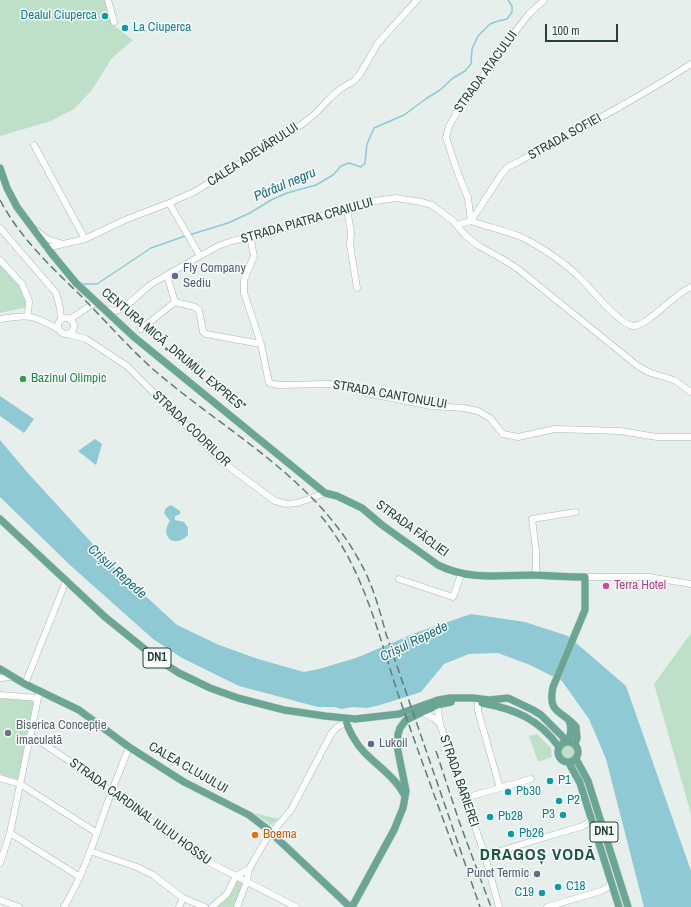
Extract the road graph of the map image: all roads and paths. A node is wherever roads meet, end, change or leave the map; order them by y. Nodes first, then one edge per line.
1 (108, 0) edge
2 (417, 0) edge
3 (544, 0) edge
4 (114, 22) dead end
5 (691, 64) edge
6 (34, 146) dead end
7 (0, 168) edge
8 (169, 203) junction
9 (347, 209) junction
10 (471, 221) junction
11 (457, 225) junction
12 (31, 226) junction
13 (0, 228) edge
14 (250, 238) junction
15 (85, 239) junction
16 (63, 244) junction
17 (46, 248) junction
18 (200, 256) junction
19 (0, 260) edge
20 (167, 275) junction
21 (691, 287) edge
22 (357, 288) dead end
23 (175, 302) junction
24 (28, 315) junction
25 (0, 319) edge
26 (38, 319) junction
27 (67, 321) junction
28 (58, 328) junction
29 (141, 329) dead end
30 (68, 334) junction
31 (86, 339) junction
32 (261, 344) junction
33 (691, 392) edge
34 (691, 437) edge
35 (324, 492) junction
36 (576, 512) dead end
37 (0, 520) edge
38 (461, 574) junction
39 (536, 575) junction
40 (585, 577) junction
41 (399, 579) dead end
42 (66, 581) junction
43 (691, 584) edge
44 (0, 669) edge
45 (13, 677) junction
46 (0, 678) edge
47 (25, 684) junction
48 (41, 691) junction
49 (0, 695) edge
50 (38, 698) junction
51 (478, 703) junction
52 (437, 705) junction
53 (422, 712) junction
54 (346, 720) junction
55 (570, 723) junction
56 (440, 724) junction
57 (30, 735) junction
58 (568, 741) junction
59 (129, 747) junction
60 (559, 747) junction
61 (576, 759) junction
62 (569, 763) junction
63 (0, 778) edge
64 (531, 779) dead end
65 (20, 784) junction
66 (500, 788) junction
67 (111, 793) junction
68 (405, 797) junction
69 (465, 798) junction
70 (590, 814) junction
71 (583, 826) junction
72 (595, 831) junction
73 (10, 833) junction
74 (97, 833) junction
75 (272, 833) junction
76 (90, 851) junction
77 (485, 856) junction
78 (0, 863) edge
79 (249, 869) junction
80 (236, 876) junction
81 (80, 877) junction
82 (611, 881) junction
83 (247, 882) junction
84 (601, 890) junction
85 (615, 893) junction
86 (183, 898) junction
87 (0, 900) edge
88 (19, 907) edge
89 (64, 907) edge
90 (179, 907) edge
91 (205, 907) edge
92 (212, 907) edge
93 (237, 907) edge
94 (296, 907) edge
95 (351, 907) edge
96 (499, 907) edge
97 (547, 907) edge
98 (619, 907) edge
99 (628, 907) edge

1 - 4 street
2 - 8 street, CALEA ADEVĂRULUI
3 - 10 street, STRADA ATACULUI
5 - 10 street, STRADA SOFIEI
6 - 15 street
7 - 12 main road, CENTURA MICĂ „DRUMUL EXPRES”
8 - 15 street, CALEA ADEVĂRULUI
8 - 18 street
9 - 11 street, STRADA PIATRA CRAIULUI
9 - 14 street, STRADA PIATRA CRAIULUI
9 - 22 street
10 - 11 street
10 - 21 street
11 - 33 street, STRADA PIATRA CRAIULUI
12 - 16 street
12 - 17 main road, CENTURA MICĂ „DRUMUL EXPRES”
13 - 27 street
14 - 18 street, STRADA PIATRA CRAIULUI
14 - 32 street
15 - 16 street, CALEA ADEVĂRULUI
16 - 17 street, CALEA ADEVĂRULUI
17 - 35 main road, CENTURA MICĂ „DRUMUL EXPRES”, bridge
18 - 20 street, STRADA PIATRA CRAIULUI
19 - 24 street
20 - 23 street
20 - 27 street, STRADA PIATRA CRAIULUI
23 - 29 street
23 - 32 street
24 - 25 street
24 - 26 street
26 - 27 street
26 - 28 street, STRADA CODRILOR
27 - 28 street
27 - 30 street
27 - 31 street, STRADA CODRILOR
28 - 30 street, STRADA CODRILOR
30 - 31 street, STRADA CODRILOR
31 - 35 street, STRADA CODRILOR
32 - 34 street, STRADA CANTONULUI
35 - 38 main road, STRADA FĂCLIEI
36 - 39 street
37 - 42 main road, DN1
38 - 39 main road, STRADA FĂCLIEI
38 - 41 street
39 - 40 main road, STRADA FĂCLIEI
40 - 43 street, STRADA FĂCLIEI
40 - 55 main road
42 - 47 street
42 - 54 main road, DN1
44 - 45 main road, CALEA CLUJULUI / DN1
45 - 46 street
45 - 47 main road, CALEA CLUJULUI / DN1
47 - 48 main road, CALEA CLUJULUI / DN1
48 - 50 street
48 - 59 main road, CALEA CLUJULUI / DN1
49 - 50 street
50 - 57 street
51 - 52 main road, DN1
51 - 60 main road, DN1
51 - 66 street
52 - 53 main road, DN1
52 - 56 street, STRADA BARIEREI
53 - 56 street, STRADA BARIEREI
53 - 68 main road, DN1
54 - 58 main road, DN1
54 - 68 main road
54 - 75 street
55 - 58 main road
55 - 58 main road
56 - 69 street, STRADA BARIEREI
57 - 65 street
57 - 67 street, STRADA CARDINAL IULIU HOSSU
58 - 60 main road
58 - 61 main road, DN1
59 - 67 street
59 - 75 main road, CALEA CLUJULUI / DN1
60 - 62 main road, DN1
61 - 62 main road
61 - 99 main road, DN1
62 - 70 main road, DN1
63 - 65 street
64 - 66 street
65 - 73 street
65 - 74 street
66 - 69 street
67 - 74 street
67 - 80 street, STRADA CARDINAL IULIU HOSSU
68 - 95 main road, DN1
69 - 77 street, STRADA BARIEREI
70 - 71 street
70 - 72 main road, DN1
71 - 72 street
71 - 77 street
72 - 82 main road, DN1
73 - 78 street
73 - 81 street
74 - 76 street
75 - 79 street
75 - 95 main road, CALEA CLUJULUI / DN1
76 - 81 street
76 - 86 street
77 - 96 street, STRADA BARIEREI
79 - 80 street
79 - 83 street
80 - 83 street, STRADA CARDINAL IULIU HOSSU
80 - 92 street
81 - 89 street
82 - 84 street
82 - 85 main road, DN1
83 - 93 street
83 - 94 street, STRADA CARDINAL IULIU HOSSU
84 - 85 street
84 - 97 street
85 - 98 main road, DN1
86 - 90 street
86 - 91 street
87 - 88 street

